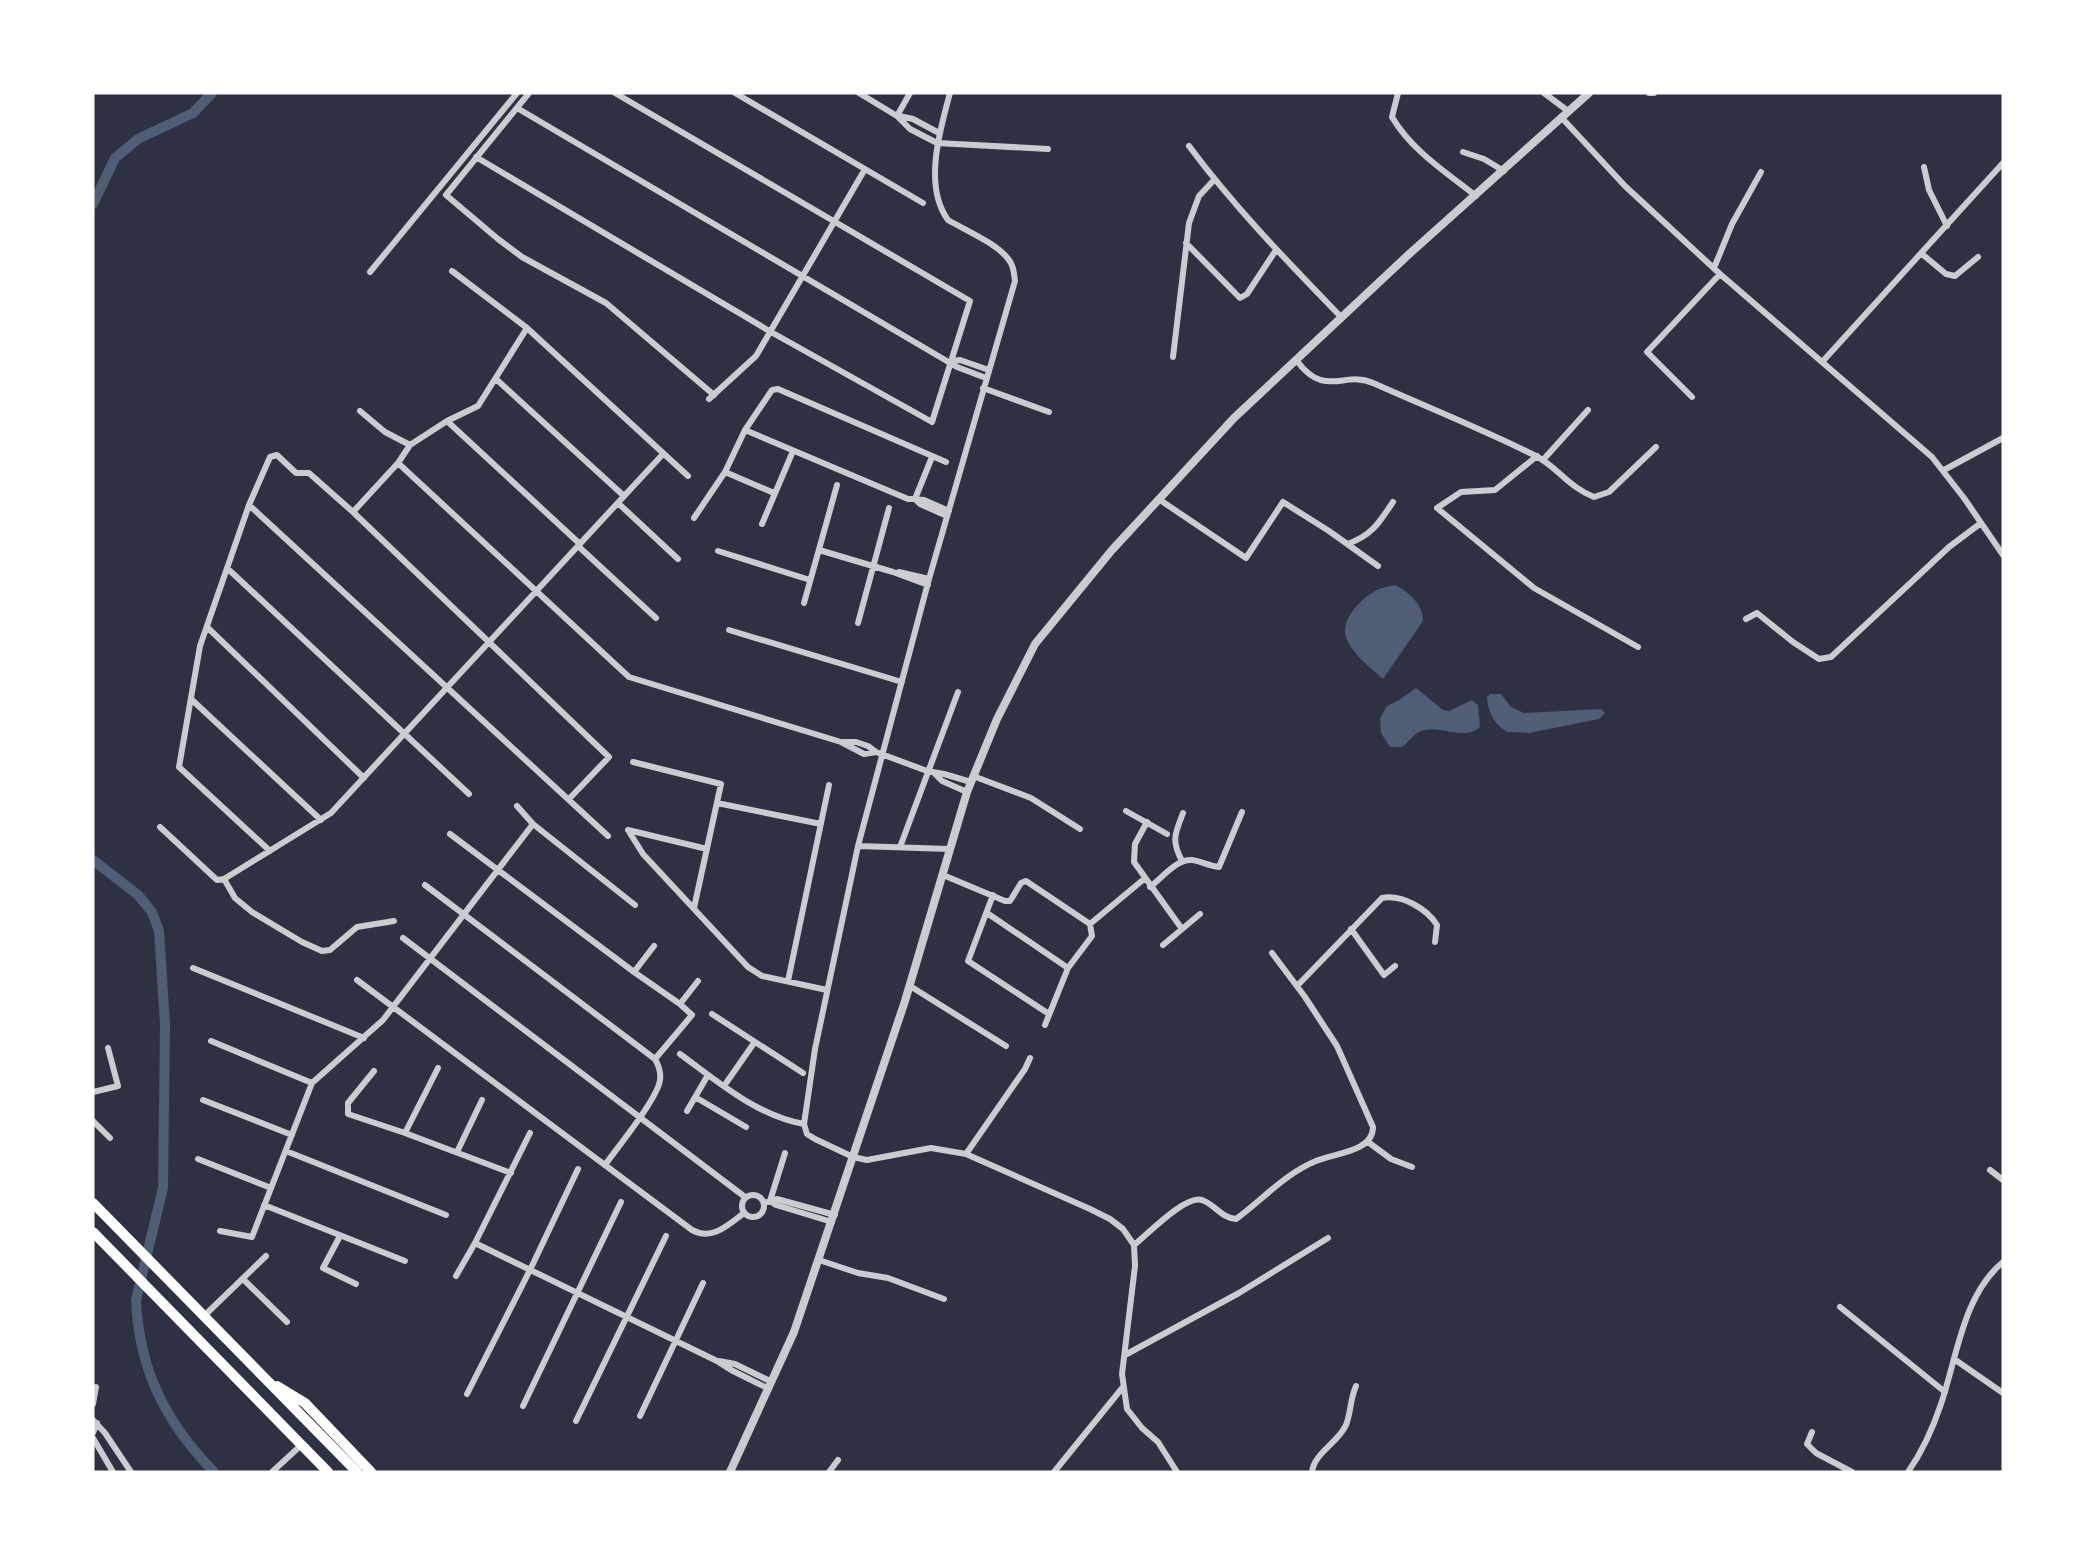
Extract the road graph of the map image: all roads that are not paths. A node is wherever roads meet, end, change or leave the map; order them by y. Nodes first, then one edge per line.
1 (517, 93) edge
2 (529, 93) edge
3 (615, 93) edge
4 (735, 93) edge
5 (859, 93) edge
6 (910, 93) edge
7 (950, 93) edge
8 (1398, 93) edge
9 (1544, 93) edge
10 (1590, 93) edge
11 (517, 108) junction
12 (1565, 114) junction
13 (897, 116) junction
14 (939, 133) junction
15 (937, 143) junction
16 (1189, 146) dead end
17 (1048, 149) dead end
18 (1463, 152) dead end
19 (477, 157) junction
20 (2003, 163) edge
21 (1924, 167) dead end
22 (865, 169) junction
23 (1504, 171) junction
24 (1761, 172) dead end
25 (1214, 180) junction
26 (1476, 196) junction
27 (923, 203) dead end
28 (835, 221) junction
29 (1947, 226) junction
30 (1185, 242) junction
31 (1276, 250) junction
32 (1922, 254) junction
33 (1978, 257) dead end
34 (1714, 268) junction
35 (452, 271) dead end
36 (370, 272) dead end
37 (1720, 274) junction
38 (804, 276) junction
39 (1342, 318) junction
40 (527, 328) junction
41 (771, 332) junction
42 (1172, 357) dead end
43 (951, 361) junction
44 (1297, 361) junction
45 (1823, 361) junction
46 (989, 370) junction
47 (986, 378) junction
48 (496, 379) junction
49 (983, 388) junction
50 (1692, 397) dead end
51 (1588, 410) dead end
52 (360, 411) dead end
53 (1049, 412) dead end
54 (447, 421) junction
55 (745, 430) junction
56 (2003, 438) edge
57 (410, 445) junction
58 (1656, 447) dead end
59 (793, 451) junction
60 (663, 454) junction
61 (932, 457) junction
62 (1540, 458) junction
63 (946, 462) dead end
64 (398, 463) junction
65 (1944, 470) junction
66 (725, 472) junction
67 (688, 476) dead end
68 (837, 485) dead end
69 (774, 494) junction
70 (624, 496) junction
71 (915, 499) junction
72 (1160, 500) junction
73 (1393, 502) dead end
74 (618, 503) junction
75 (250, 505) junction
76 (889, 508) dead end
77 (353, 512) junction
78 (948, 513) junction
79 (694, 518) dead end
80 (1981, 523) junction
81 (762, 524) dead end
82 (1348, 544) junction
83 (579, 545) junction
84 (818, 550) junction
85 (718, 551) dead end
86 (2003, 555) edge
87 (678, 559) dead end
88 (873, 566) junction
89 (1378, 566) dead end
90 (227, 568) junction
91 (810, 580) junction
92 (929, 582) junction
93 (535, 592) junction
94 (804, 603) dead end
95 (656, 618) dead end
96 (1746, 619) dead end
97 (858, 623) dead end
98 (206, 627) junction
99 (729, 630) dead end
100 (490, 641) junction
101 (1638, 647) dead end
102 (902, 682) junction
103 (446, 689) junction
104 (958, 692) dead end
105 (191, 699) junction
106 (405, 733) junction
107 (879, 753) junction
108 (633, 762) dead end
109 (931, 772) junction
110 (364, 778) junction
111 (972, 779) junction
112 (829, 785) dead end
113 (967, 792) junction
114 (469, 794) dead end
115 (569, 799) junction
116 (717, 803) junction
117 (517, 806) dead end
118 (1126, 811) dead end
119 (1242, 812) dead end
120 (1183, 813) dead end
121 (321, 820) junction
122 (1147, 822) junction
123 (533, 824) junction
124 (821, 824) junction
125 (160, 827) dead end
126 (1080, 829) dead end
127 (450, 834) dead end
128 (1167, 834) dead end
129 (608, 836) dead end
130 (858, 846) junction
131 (900, 847) junction
132 (707, 849) junction
133 (949, 849) junction
134 (270, 852) junction
135 (1182, 861) junction
136 (497, 870) junction
137 (943, 875) junction
138 (224, 879) junction
139 (1144, 879) junction
140 (425, 885) dead end
141 (1150, 887) junction
142 (993, 895) junction
143 (635, 905) dead end
144 (694, 908) junction
145 (463, 914) junction
146 (987, 914) junction
147 (1200, 914) dead end
148 (394, 922) dead end
149 (1090, 924) junction
150 (1182, 929) junction
151 (1351, 929) junction
152 (403, 938) dead end
153 (1435, 942) dead end
154 (1163, 945) dead end
155 (654, 946) dead end
156 (1272, 953) dead end
157 (430, 958) junction
158 (1395, 967) dead end
159 (193, 968) dead end
160 (1069, 968) junction
161 (634, 972) junction
162 (356, 981) dead end
163 (698, 981) dead end
164 (788, 981) junction
165 (910, 986) junction
166 (1297, 986) junction
167 (827, 990) junction
168 (680, 1004) junction
169 (393, 1006) junction
170 (712, 1014) dead end
171 (1049, 1014) junction
172 (1045, 1025) dead end
173 (364, 1038) junction
174 (211, 1041) dead end
175 (754, 1043) junction
176 (1006, 1046) dead end
177 (108, 1048) dead end
178 (680, 1054) dead end
179 (1030, 1058) dead end
180 (655, 1059) junction
181 (438, 1068) dead end
182 (374, 1071) dead end
183 (803, 1073) dead end
184 (708, 1074) junction
185 (312, 1083) junction
186 (724, 1086) junction
187 (93, 1092) edge
188 (695, 1097) junction
189 (203, 1100) dead end
190 (482, 1100) dead end
191 (687, 1111) dead end
192 (641, 1116) junction
193 (93, 1121) edge
194 (804, 1124) junction
195 (746, 1128) dead end
196 (405, 1133) junction
197 (530, 1133) dead end
198 (292, 1135) junction
199 (110, 1138) dead end
200 (1368, 1142) junction
201 (286, 1151) junction
202 (457, 1152) junction
203 (785, 1153) dead end
204 (966, 1154) junction
205 (853, 1157) junction
206 (198, 1159) dead end
207 (605, 1165) junction
208 (1412, 1167) dead end
209 (578, 1169) dead end
210 (1990, 1170) dead end
211 (511, 1173) junction
212 (2003, 1180) edge
213 (271, 1188) junction
214 (746, 1197) junction
215 (621, 1202) dead end
216 (767, 1202) junction
217 (93, 1203) edge
218 (264, 1205) junction
219 (744, 1213) junction
220 (446, 1214) dead end
221 (833, 1219) junction
222 (220, 1231) dead end
223 (93, 1232) edge
224 (340, 1236) junction
225 (666, 1236) dead end
226 (1328, 1238) dead end
227 (475, 1244) junction
228 (1134, 1245) junction
229 (266, 1256) dead end
230 (819, 1260) junction
231 (405, 1261) dead end
232 (2003, 1262) edge
233 (530, 1270) junction
234 (456, 1276) dead end
235 (243, 1279) junction
236 (703, 1283) dead end
237 (356, 1284) dead end
238 (578, 1293) junction
239 (944, 1299) dead end
240 (1839, 1307) dead end
241 (625, 1316) junction
242 (204, 1317) junction
243 (287, 1322) dead end
244 (676, 1341) junction
245 (1125, 1355) junction
246 (1954, 1359) junction
247 (262, 1376) junction
248 (771, 1385) junction
249 (1356, 1386) dead end
250 (96, 1387) dead end
251 (1123, 1387) junction
252 (250, 1392) junction
253 (1945, 1392) junction
254 (2003, 1393) edge
255 (467, 1394) dead end
256 (93, 1404) edge
257 (523, 1406) dead end
258 (640, 1416) dead end
259 (576, 1421) dead end
260 (95, 1422) edge
261 (1812, 1432) dead end
262 (93, 1435) edge
263 (297, 1449) junction
264 (838, 1460) dead end
265 (113, 1472) edge
266 (131, 1472) edge
267 (272, 1472) edge
268 (320, 1472) edge
269 (328, 1472) edge
270 (356, 1472) edge
271 (371, 1472) edge
272 (730, 1472) edge
273 (829, 1472) edge
274 (1054, 1472) edge
275 (1177, 1472) edge
276 (1312, 1472) edge
277 (1852, 1472) edge
278 (1908, 1472) edge

1 - 36 street
2 - 11 street
3 - 28 street
4 - 22 street
5 - 13 street
6 - 13 street
7 - 14 street
8 - 26 street
9 - 12 street
10 - 12 street
11 - 19 street
11 - 38 street
12 - 23 street
12 - 34 street
13 - 14 street
13 - 15 street
14 - 15 street
15 - 17 street
15 - 46 street
16 - 25 street
18 - 23 street
19 - 41 street
19 - 41 street
20 - 29 street
21 - 29 street
22 - 27 street
22 - 28 street
23 - 26 street
24 - 34 street
25 - 30 street
25 - 31 street
26 - 39 street
28 - 38 street
28 - 43 street
29 - 32 street
30 - 31 street
30 - 42 street
31 - 39 street
32 - 33 street
32 - 45 street
34 - 37 street
35 - 40 street
37 - 45 street
37 - 50 street
38 - 41 street
38 - 43 street
39 - 44 street
40 - 48 street
40 - 60 street
41 - 43 street
43 - 46 street
43 - 47 street
44 - 62 street
44 - 72 street
45 - 65 street
46 - 47 street
47 - 49 street
48 - 54 street
48 - 70 street
49 - 53 street
49 - 78 street
51 - 62 street
52 - 57 street
54 - 57 street
54 - 83 street
55 - 59 street
55 - 61 street
55 - 66 street
56 - 65 street
57 - 64 street
58 - 62 street
59 - 69 street
59 - 71 street
60 - 67 street
60 - 70 street
61 - 63 street
61 - 71 street
62 - 101 street
64 - 77 street
64 - 93 street
65 - 80 street
66 - 69 street
66 - 79 street
68 - 84 street
69 - 81 street
70 - 74 street
71 - 78 street
72 - 82 street
72 - 111 street
73 - 82 street
74 - 83 street
74 - 87 street
75 - 77 street
75 - 90 street
75 - 103 street
76 - 88 street
77 - 100 street
78 - 92 street
80 - 86 street
80 - 96 street
82 - 89 street
83 - 93 street
83 - 95 street
84 - 88 street
84 - 91 street
85 - 91 street
88 - 92 street
88 - 97 street
90 - 98 street
90 - 106 street
91 - 94 street
92 - 102 street
93 - 100 street
93 - 107 street
98 - 105 street
98 - 110 street
99 - 102 street
100 - 103 street
100 - 115 street
102 - 107 street
103 - 106 street
103 - 115 street
104 - 109 street
105 - 121 street
105 - 134 street
106 - 110 street
106 - 114 street
107 - 109 street
107 - 130 street
108 - 116 street
109 - 111 street
109 - 113 street
109 - 131 street
110 - 121 street
111 - 113 street
111 - 126 street
112 - 124 street
113 - 133 street
115 - 129 street
116 - 124 street
116 - 132 street
117 - 123 street
118 - 122 street
119 - 135 street
120 - 135 street
121 - 134 street
122 - 128 street
122 - 139 street
123 - 136 street
123 - 143 street
124 - 164 street
125 - 138 street
127 - 136 street
130 - 131 street
130 - 167 street
131 - 133 street
132 - 144 street
132 - 144 street
133 - 137 street
134 - 138 street
135 - 141 street
136 - 145 street
136 - 161 street
137 - 142 street
137 - 165 street
138 - 148 street
139 - 141 street
139 - 149 street
140 - 145 street
141 - 150 street
142 - 146 street
142 - 149 street
144 - 164 street
145 - 157 street
145 - 180 street
146 - 160 street
146 - 171 street
147 - 150 street
149 - 160 street
150 - 154 street
151 - 153 street
151 - 158 street
151 - 166 street
152 - 157 street
155 - 161 street
156 - 166 street
157 - 169 street
157 - 192 street
159 - 173 street
160 - 171 street
161 - 168 street
162 - 169 street
163 - 168 street
164 - 167 street
165 - 176 street
165 - 205 street
166 - 200 street
167 - 194 street
168 - 180 street
169 - 173 street
169 - 207 street
170 - 175 street
171 - 172 street
173 - 185 street
174 - 185 street
175 - 183 street
175 - 186 street
177 - 187 street
178 - 184 street
179 - 204 street
180 - 192 street
181 - 196 street
182 - 196 street
184 - 186 street
184 - 188 street
185 - 198 street
186 - 194 street
188 - 191 street
188 - 195 street
189 - 198 street
190 - 202 street
192 - 207 street
192 - 214 street
193 - 199 street
194 - 205 street
196 - 202 street
197 - 211 street
198 - 201 street
200 - 208 street
200 - 228 street
201 - 213 street
201 - 220 street
202 - 211 street
203 - 216 street
204 - 205 street
204 - 228 street
205 - 221 street
206 - 213 street
207 - 219 street
209 - 233 street
210 - 212 street
211 - 227 street
213 - 218 street
214 - 216 street
214 - 219 street
215 - 238 street
216 - 219 street
216 - 221 street
217 - 242 main road
218 - 222 street
218 - 224 street
221 - 230 street
223 - 252 main road
224 - 231 street
224 - 237 street
225 - 241 street
226 - 245 street
227 - 233 street
227 - 234 street
228 - 245 street
229 - 235 street
230 - 239 street
230 - 248 street
232 - 246 street
233 - 238 street
233 - 255 street
235 - 242 street
235 - 243 street
236 - 244 street
238 - 241 street
238 - 257 street
240 - 253 street
241 - 244 street
241 - 259 street
242 - 247 main road
244 - 248 street
244 - 258 street
245 - 251 street
246 - 253 street
246 - 254 street
247 - 270 main road
247 - 271 main road
248 - 272 street
249 - 276 street
250 - 256 street
251 - 274 street
251 - 275 street
252 - 263 main road
252 - 269 main road
253 - 278 street
260 - 262 street
260 - 266 street
261 - 277 street
262 - 265 street
263 - 267 street
263 - 268 main road
264 - 273 street

